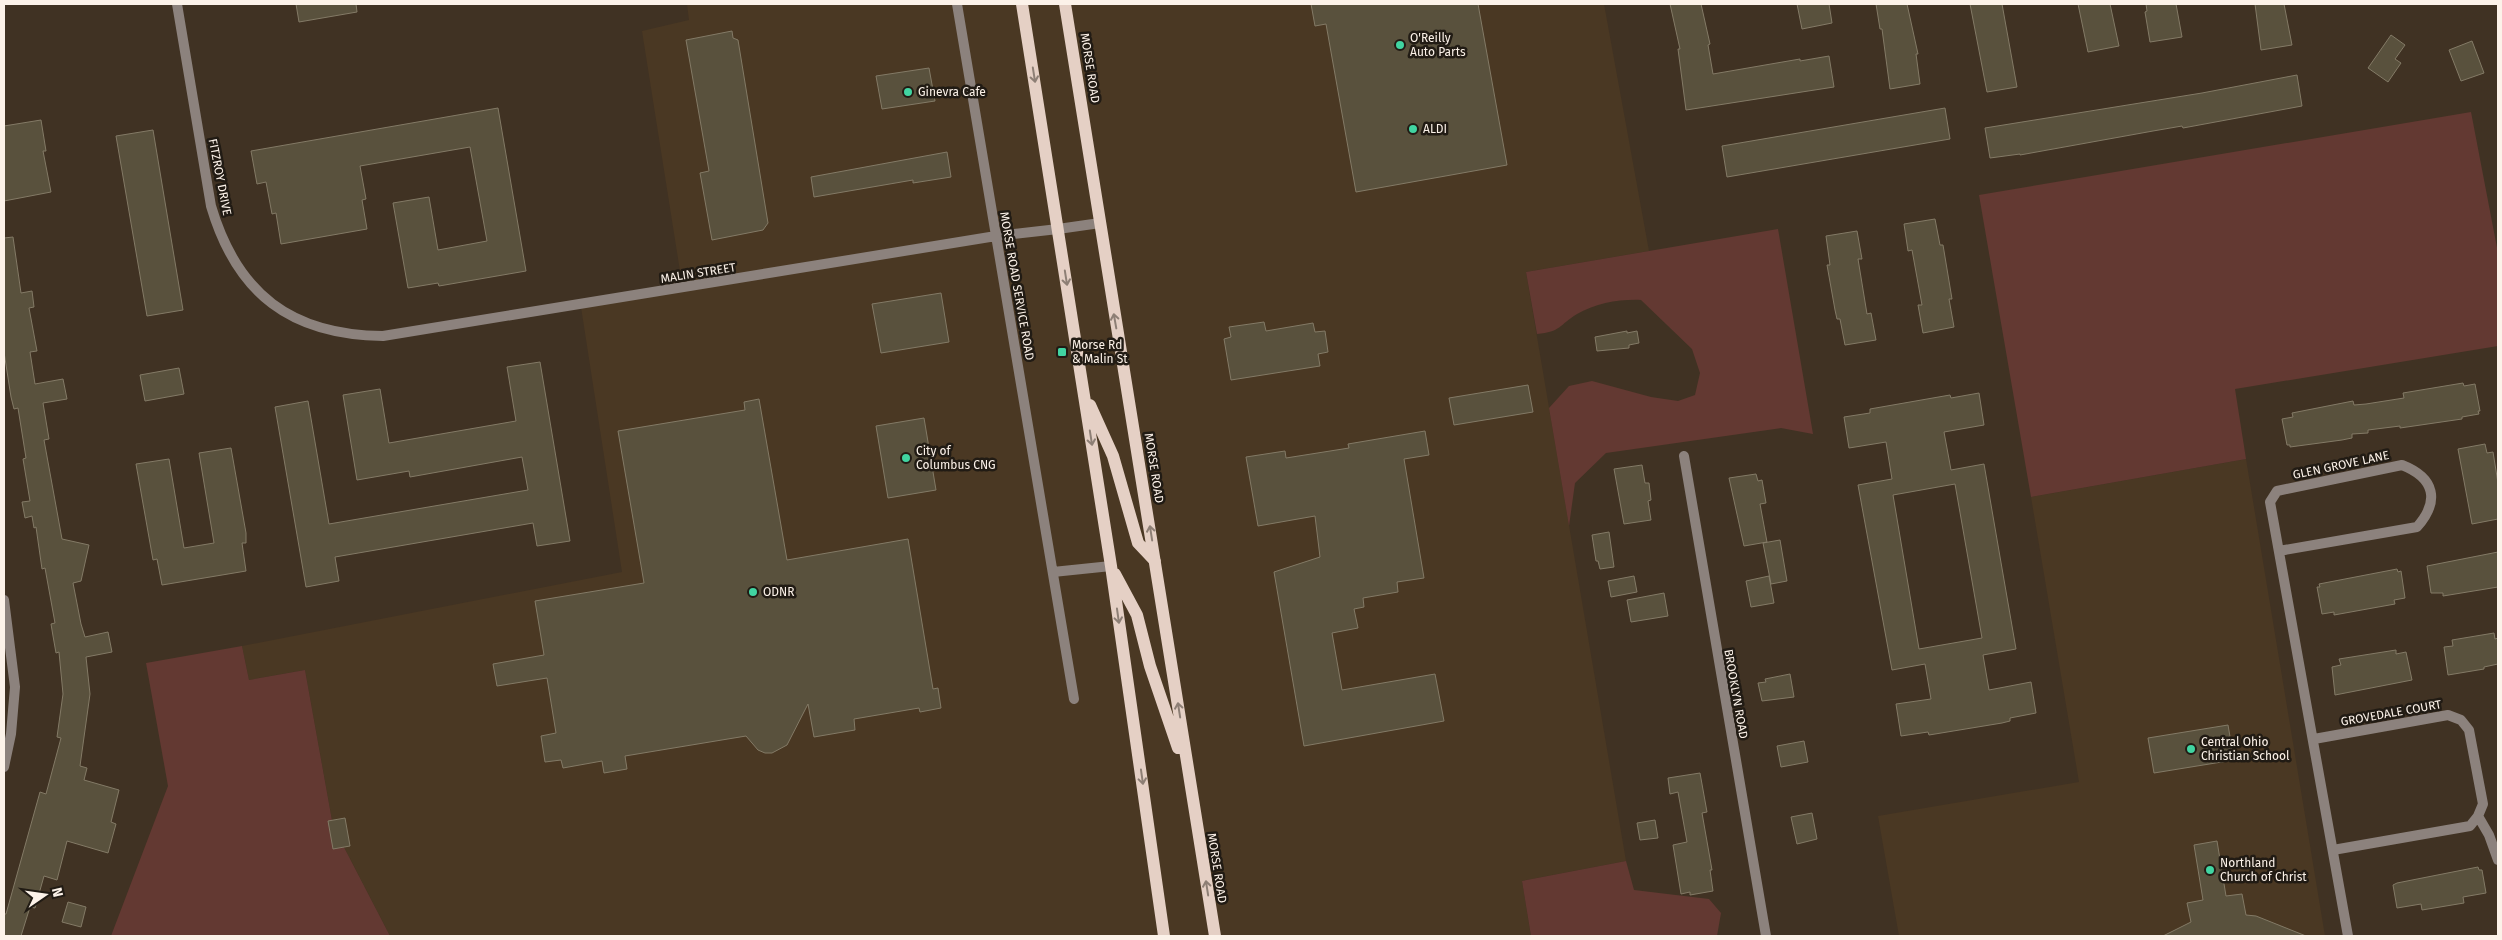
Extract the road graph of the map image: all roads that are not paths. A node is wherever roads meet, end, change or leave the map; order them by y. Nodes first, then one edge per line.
1 (177, 4) edge
2 (957, 4) edge
3 (1022, 4) edge
4 (1065, 4) edge
5 (1100, 222) junction
6 (1058, 230) junction
7 (996, 236) junction
8 (301, 320) joint
9 (1083, 389) junction
10 (1684, 456) dead end
11 (2279, 551) junction
12 (1155, 561) junction
13 (1111, 566) junction
14 (1053, 572) junction
15 (4, 600) edge
16 (1074, 699) dead end
17 (2314, 739) junction
18 (4, 766) edge
19 (1189, 781) junction
20 (2478, 816) junction
21 (2333, 850) junction
22 (2498, 860) edge
23 (1164, 936) edge
24 (1215, 936) edge
25 (1766, 936) edge
26 (2348, 936) edge

1 - 8 street, FITZROY DRIVE
2 - 7 street, MORSE ROAD SERVICE ROAD
3 -> 6 main road
4 - 5 main road, MORSE ROAD
5 - 6 street, MALIN STREET
12 -> 5 main road, MORSE ROAD
6 - 7 street, MALIN STREET
6 -> 9 main road
7 - 8 street, MALIN STREET
7 - 14 street, MORSE ROAD SERVICE ROAD
9 - 12 main road
9 -> 13 main road
10 - 25 street, BROOKLYN ROAD
11 - 11 street, GLEN GROVE LANE
11 - 17 street, GLEN GROVE LANE
19 -> 12 main road, MORSE ROAD
13 - 14 street
13 - 19 main road
13 -> 23 main road
14 - 16 street, MORSE ROAD SERVICE ROAD
15 - 18 street
17 - 20 street, GROVEDALE COURT
17 - 21 street, GLEN GROVE LANE
24 -> 19 main road, MORSE ROAD
20 - 21 street
20 - 22 street
21 - 26 street, GLEN GROVE LANE

